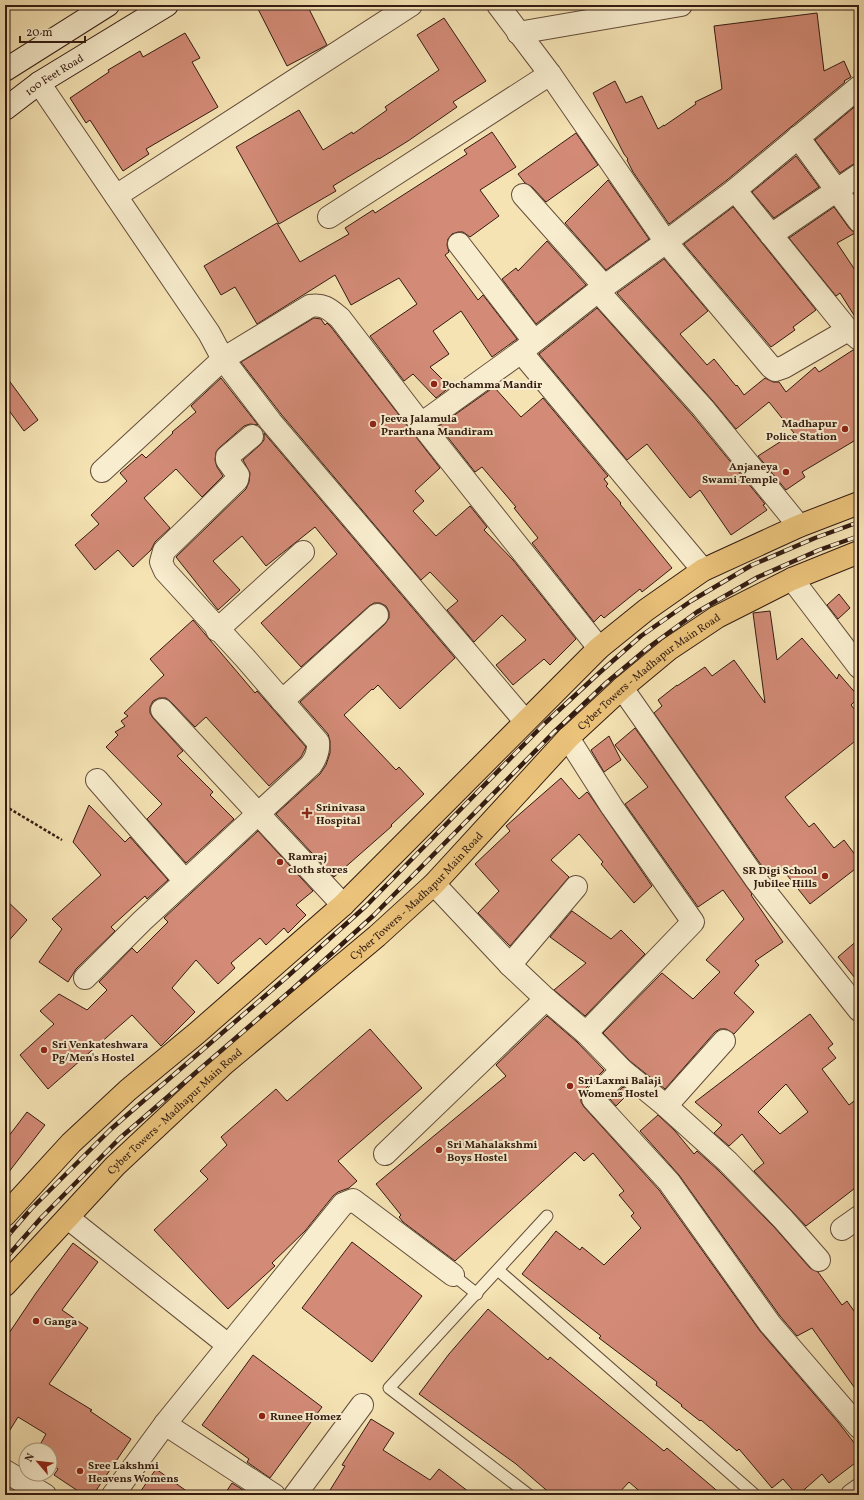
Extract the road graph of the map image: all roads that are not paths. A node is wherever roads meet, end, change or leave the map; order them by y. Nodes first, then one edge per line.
1 (108, 5) edge
2 (167, 5) edge
3 (411, 5) edge
4 (498, 5) edge
5 (681, 5) edge
6 (518, 33) junction
7 (6, 66) edge
8 (550, 74) junction
9 (39, 83) junction
10 (859, 86) edge
11 (5, 109) edge
12 (798, 137) junction
13 (859, 175) edge
14 (735, 190) junction
15 (837, 190) junction
16 (523, 195) dead end
17 (116, 196) junction
18 (329, 217) dead end
19 (859, 221) edge
20 (771, 235) junction
21 (666, 242) junction
22 (458, 244) dead end
23 (601, 288) junction
24 (853, 335) edge
25 (528, 347) junction
26 (223, 359) junction
27 (422, 424) junction
28 (252, 436) dead end
29 (102, 471) dead end
30 (859, 502) edge
31 (800, 526) junction
32 (303, 552) dead end
33 (859, 552) edge
34 (703, 570) junction
35 (792, 579) junction
36 (377, 615) dead end
37 (217, 630) junction
38 (599, 648) junction
39 (859, 667) edge
40 (622, 688) junction
41 (282, 701) junction
42 (162, 710) dead end
43 (525, 721) junction
44 (568, 738) junction
45 (97, 780) dead end
46 (258, 815) junction
47 (185, 881) junction
48 (434, 884) junction
49 (576, 887) dead end
50 (343, 905) junction
51 (510, 965) junction
52 (85, 978) dead end
53 (546, 999) junction
54 (859, 1010) edge
55 (586, 1033) junction
56 (724, 1041) dead end
57 (622, 1070) junction
58 (666, 1106) junction
59 (385, 1154) dead end
60 (5, 1215) edge
61 (547, 1216) dead end
62 (859, 1217) edge
63 (68, 1218) junction
64 (842, 1229) dead end
65 (819, 1260) dead end
66 (498, 1270) junction
67 (453, 1275) joint
68 (5, 1285) edge
69 (477, 1294) junction
70 (228, 1345) junction
71 (362, 1405) dead end
72 (165, 1424) junction
73 (859, 1427) edge
74 (5, 1471) edge
75 (859, 1490) edge
76 (45, 1495) edge
77 (113, 1495) edge
78 (274, 1495) edge
79 (295, 1495) edge
80 (529, 1495) edge
81 (755, 1495) edge
82 (852, 1495) edge

1 - 7 street
2 - 9 street, 100 Feet Road
3 - 17 street
4 - 6 street
5 - 6 street
6 - 8 street
8 - 18 street
8 - 21 street
9 - 11 street, 100 Feet Road
9 - 17 street
10 - 12 street
12 - 14 street
12 - 15 street
13 - 15 street
14 - 20 street
14 - 21 street
15 - 19 street
15 - 20 street
16 - 23 street
17 - 26 street
20 - 24 street
21 - 23 street
21 - 24 street
22 - 25 street
23 - 25 street
23 - 31 street
25 - 27 street
25 - 34 street
26 - 27 street
26 - 29 street
26 - 43 street
27 - 38 street
28 - 37 street
30 - 31 main road
31 - 34 main road
32 - 37 street
33 - 35 main road, Cyber Towers - Madhapur Main Road
34 - 38 main road
35 - 39 street
35 - 40 main road, Cyber Towers - Madhapur Main Road
36 - 41 street
37 - 41 street
38 - 43 main road
40 - 44 main road, Cyber Towers - Madhapur Main Road
40 - 54 street
41 - 46 street
42 - 46 street
43 - 50 main road
44 - 48 main road, Cyber Towers - Madhapur Main Road
44 - 55 street
45 - 47 street
46 - 47 street
46 - 50 street
47 - 52 street
48 - 51 street
48 - 63 main road, Cyber Towers - Madhapur Main Road
49 - 51 street
50 - 60 main road
51 - 53 street
53 - 55 street
53 - 59 street
55 - 57 street
56 - 58 street
57 - 58 street
57 - 73 street
58 - 65 street
61 - 66 lane
62 - 64 street
63 - 68 main road, Cyber Towers - Madhapur Main Road
63 - 70 street
66 - 69 lane
66 - 81 lane
67 - 69 lane
67 - 70 street
69 - 80 lane
70 - 72 street
71 - 79 street
72 - 77 street
72 - 78 street
74 - 76 street
75 - 82 street

